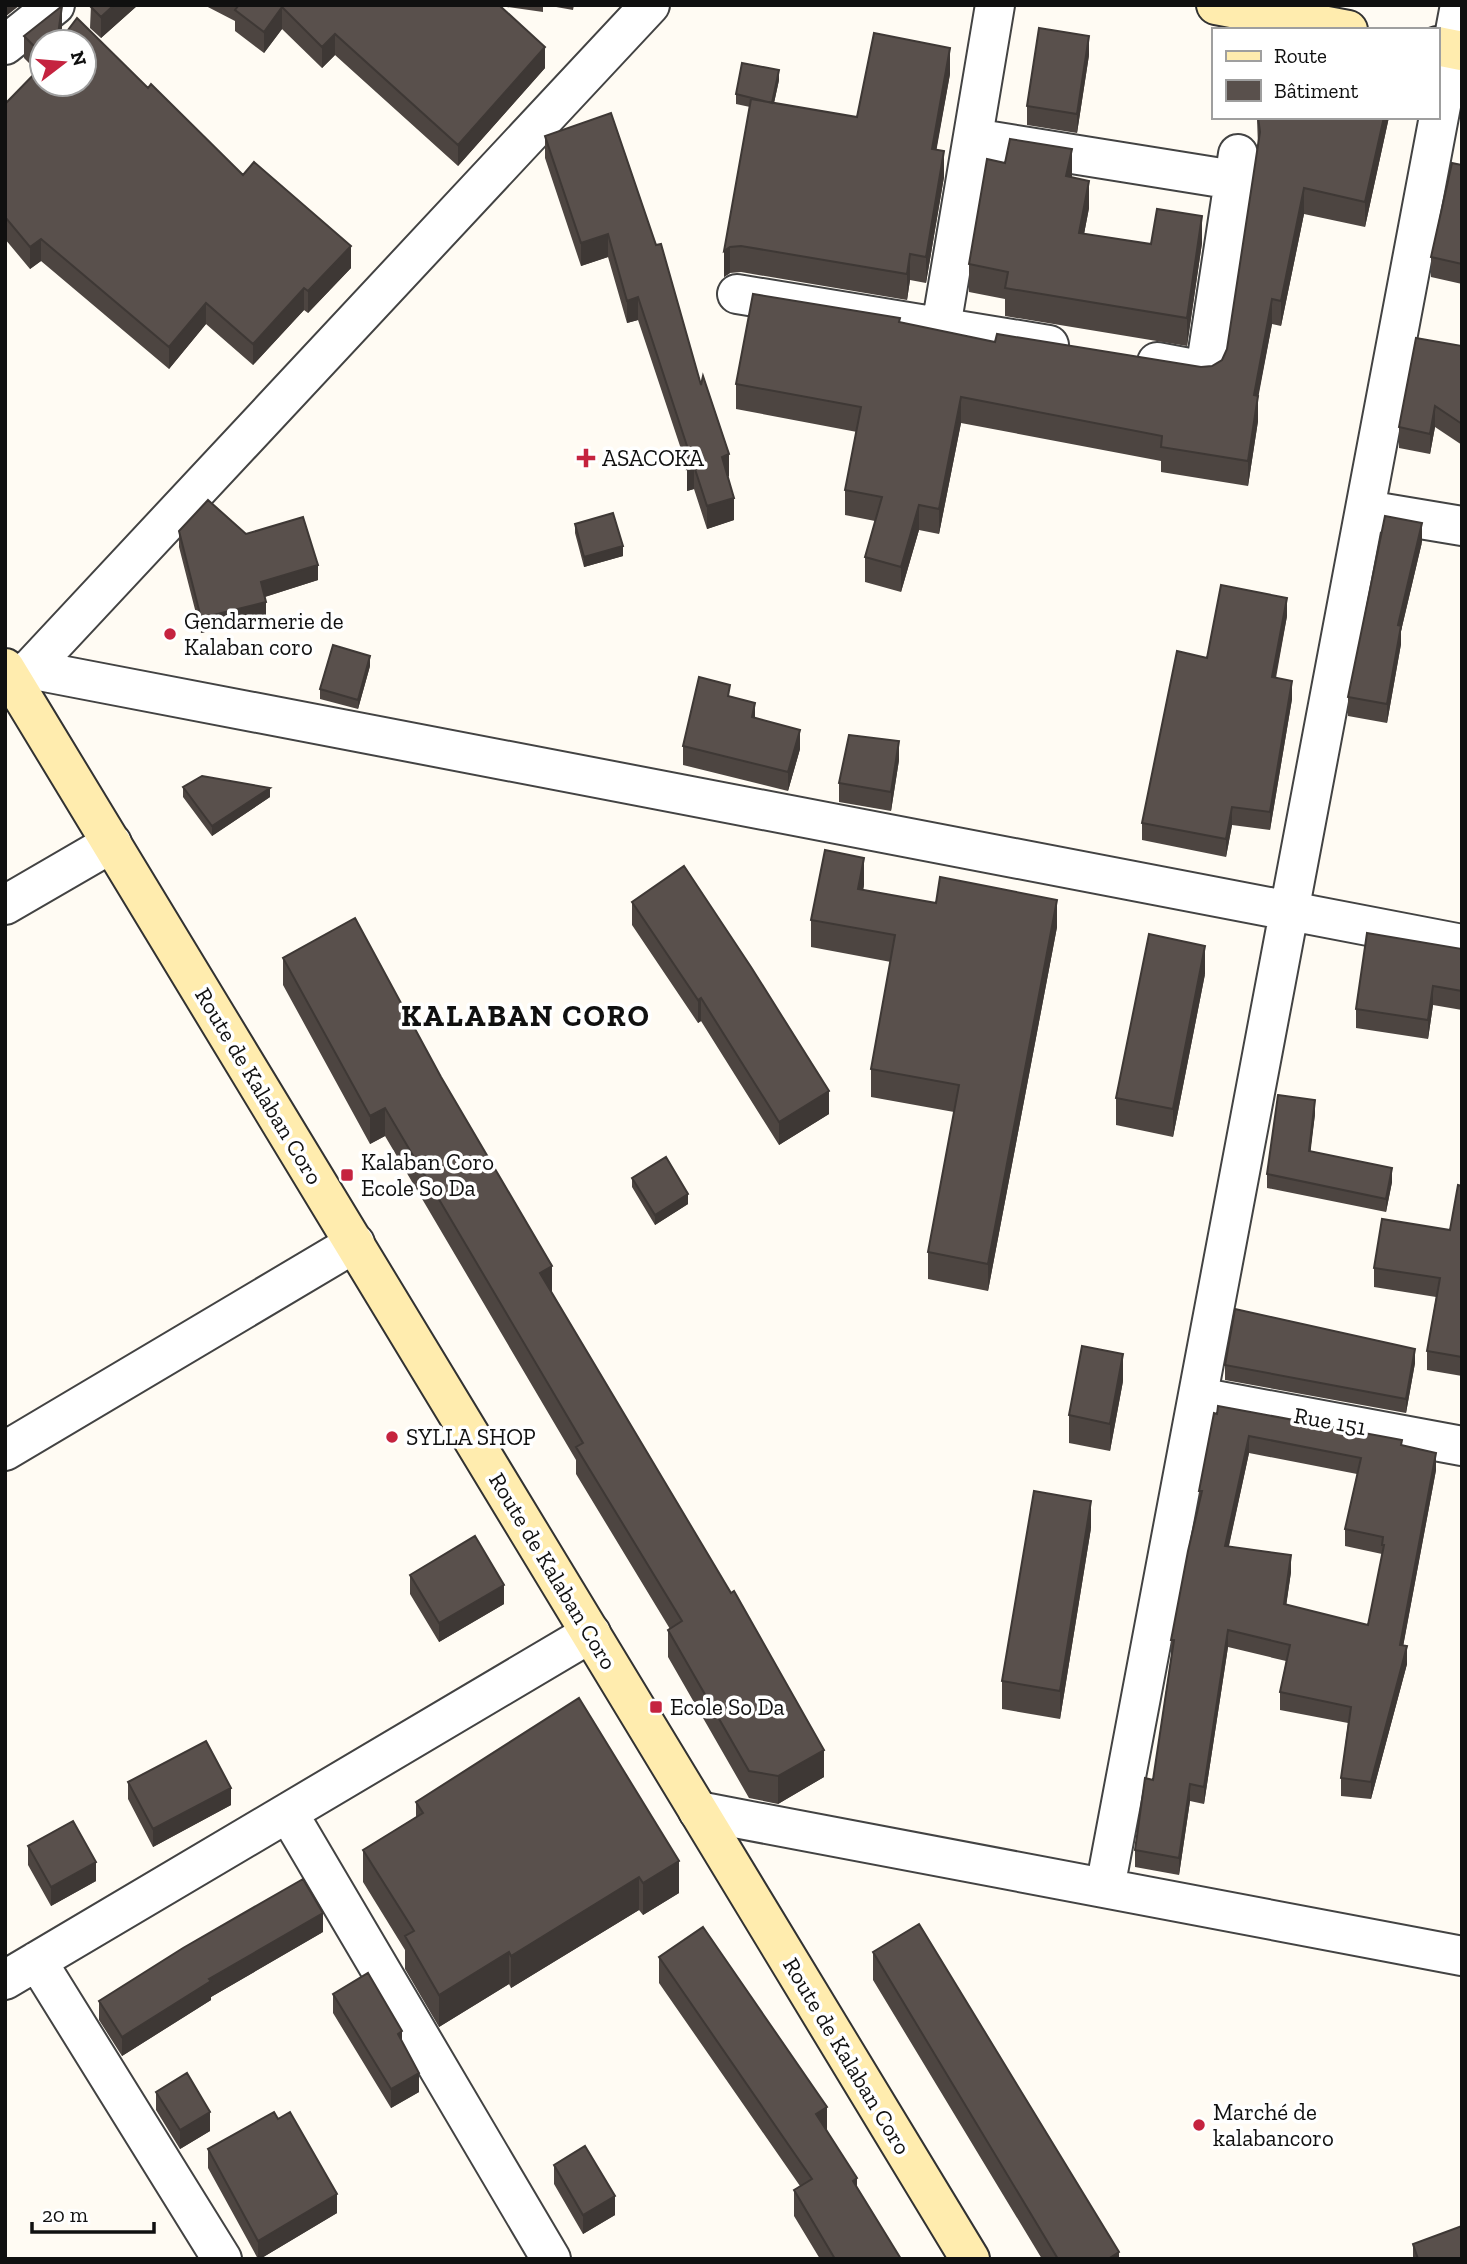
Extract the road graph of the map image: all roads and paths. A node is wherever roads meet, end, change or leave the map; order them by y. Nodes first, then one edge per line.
1 (55, 5) edge
2 (650, 5) edge
3 (995, 5) edge
4 (1216, 5) edge
5 (1460, 5) edge
6 (1337, 28) edge
7 (5, 45) edge
8 (1451, 49) edge
9 (1439, 114) edge
10 (1438, 119) edge
11 (973, 138) junction
12 (737, 294) dead end
13 (941, 327) junction
14 (1086, 351) edge
15 (1125, 357) edge
16 (1366, 510) junction
17 (1462, 526) edge
18 (17, 674) edge
19 (112, 843) junction
20 (5, 905) edge
21 (1290, 911) junction
22 (1462, 944) edge
23 (355, 1243) junction
24 (1198, 1397) junction
25 (1462, 1446) edge
26 (5, 1451) edge
27 (591, 1633) junction
28 (698, 1811) junction
29 (288, 1813) junction
30 (1105, 1888) junction
31 (1462, 1955) edge
32 (21, 1971) edge
33 (222, 2259) edge
34 (551, 2259) edge
35 (970, 2259) edge

1 - 7 street
2 - 18 street
3 - 11 street
4 - 6 main road
5 - 8 street
8 - 9 street
10 - 16 street
11 - 13 street
11 - 15 street
12 - 13 street
13 - 14 street
16 - 17 street
16 - 21 street
18 - 19 main road, Route de Kalaban Coro
18 - 21 street
19 - 20 street
19 - 23 main road, Route de Kalaban Coro
21 - 22 street
21 - 24 street
23 - 26 street
23 - 27 main road, Route de Kalaban Coro
24 - 25 street, Rue 151
24 - 30 street
27 - 28 main road, Route de Kalaban Coro
27 - 29 street
28 - 30 street
28 - 35 main road, Route de Kalaban Coro
29 - 32 street
29 - 34 street
30 - 31 street
32 - 33 street

